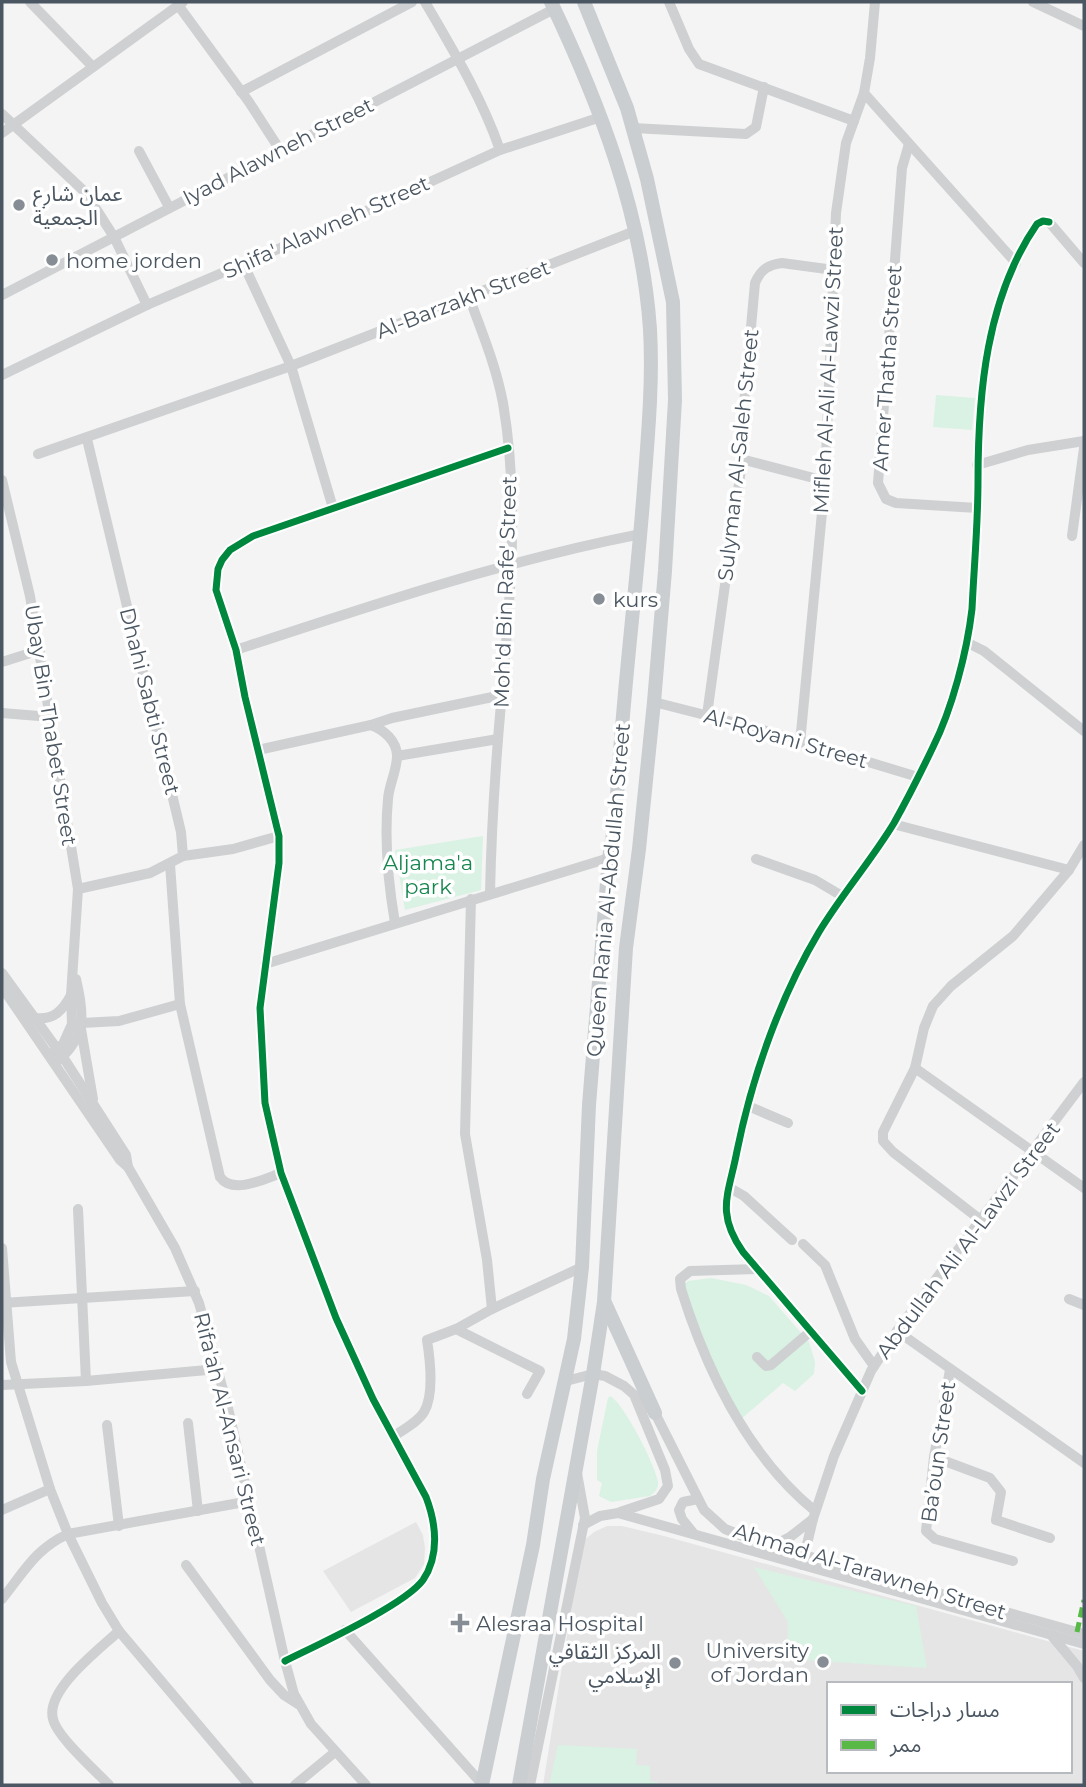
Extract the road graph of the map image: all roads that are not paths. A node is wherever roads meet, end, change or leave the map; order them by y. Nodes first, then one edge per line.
1 (30, 2) edge
2 (412, 2) edge
3 (425, 2) edge
4 (584, 2) edge
5 (669, 2) edge
6 (876, 2) edge
7 (1033, 2) edge
8 (181, 4) edge
9 (552, 5) edge
10 (1084, 26) edge
11 (457, 57) junction
12 (93, 67) junction
13 (764, 87) junction
14 (241, 92) junction
15 (864, 93) junction
16 (2, 114) edge
17 (601, 117) junction
18 (854, 121) junction
19 (13, 124) junction
20 (633, 128) junction
21 (2, 133) edge
22 (909, 144) junction
23 (279, 150) junction
24 (500, 150) junction
25 (139, 151) dead end
26 (169, 207) junction
27 (1049, 222) junction
28 (635, 231) junction
29 (114, 237) junction
30 (1084, 258) edge
31 (243, 263) junction
32 (1016, 263) junction
33 (1084, 263) edge
34 (834, 270) junction
35 (2, 295) edge
36 (469, 297) junction
37 (147, 305) junction
38 (291, 366) junction
39 (2, 374) edge
40 (87, 439) junction
41 (1084, 442) edge
42 (508, 448) junction
43 (1084, 448) edge
44 (38, 454) dead end
45 (741, 459) junction
46 (977, 465) junction
47 (2, 480) edge
48 (825, 481) junction
49 (333, 508) junction
50 (977, 508) junction
51 (641, 534) junction
52 (1072, 536) dead end
53 (510, 566) junction
54 (968, 643) junction
55 (40, 650) junction
56 (236, 650) junction
57 (2, 663) edge
58 (502, 695) junction
59 (654, 702) junction
60 (2, 713) edge
61 (707, 715) junction
62 (51, 718) junction
63 (371, 724) junction
64 (1084, 731) edge
65 (498, 739) junction
66 (800, 743) junction
67 (258, 750) junction
68 (397, 756) junction
69 (918, 776) junction
70 (893, 824) junction
71 (279, 836) junction
72 (1084, 845) edge
73 (183, 856) junction
74 (610, 858) junction
75 (756, 859) dead end
76 (170, 864) junction
77 (1069, 870) junction
78 (78, 889) junction
79 (490, 894) junction
80 (842, 896) junction
81 (471, 900) junction
82 (395, 923) junction
83 (265, 964) junction
84 (2, 973) edge
85 (74, 973) junction
86 (2, 987) edge
87 (71, 995) junction
88 (180, 1004) junction
89 (36, 1018) junction
90 (82, 1026) junction
91 (56, 1056) junction
92 (915, 1068) junction
93 (1084, 1082) edge
94 (94, 1105) junction
95 (748, 1106) junction
96 (788, 1122) dead end
97 (1034, 1151) junction
98 (128, 1167) junction
99 (281, 1173) junction
100 (730, 1188) junction
101 (1084, 1188) edge
102 (78, 1209) dead end
103 (982, 1221) junction
104 (2, 1248) edge
105 (582, 1267) junction
106 (757, 1269) junction
107 (195, 1291) junction
108 (84, 1297) junction
109 (1069, 1299) dead end
110 (3, 1302) edge
111 (604, 1302) junction
112 (1084, 1305) edge
113 (492, 1309) junction
114 (456, 1329) junction
115 (811, 1331) junction
116 (897, 1331) junction
117 (600, 1338) junction
118 (574, 1339) junction
119 (757, 1357) dead end
120 (873, 1366) junction
121 (218, 1369) junction
122 (950, 1370) junction
123 (593, 1374) junction
124 (86, 1381) junction
125 (566, 1381) junction
126 (16, 1384) junction
127 (2, 1385) edge
128 (862, 1391) junction
129 (527, 1394) dead end
130 (634, 1394) junction
131 (655, 1413) junction
132 (188, 1423) dead end
133 (107, 1425) dead end
134 (394, 1436) junction
135 (934, 1457) junction
136 (1084, 1463) edge
137 (575, 1468) junction
138 (50, 1489) junction
139 (698, 1499) junction
140 (250, 1501) junction
141 (2, 1510) edge
142 (198, 1511) junction
143 (618, 1513) junction
144 (814, 1515) junction
145 (120, 1525) junction
146 (583, 1525) junction
147 (68, 1534) junction
148 (694, 1534) junction
149 (1049, 1538) dead end
150 (773, 1546) junction
151 (803, 1560) junction
152 (1013, 1561) dead end
153 (186, 1565) dead end
154 (2, 1599) edge
155 (345, 1630) junction
156 (119, 1632) junction
157 (1051, 1635) junction
158 (1084, 1640) edge
159 (285, 1661) junction
160 (1077, 1666) junction
161 (1084, 1678) edge
162 (298, 1704) junction
163 (335, 1752) junction
164 (109, 1785) edge
165 (249, 1785) edge
166 (295, 1785) edge
167 (366, 1785) edge
168 (482, 1785) edge
169 (519, 1785) edge
170 (530, 1785) edge

1 - 12 street
2 - 14 street
3 - 11 street
4 - 20 main road, Queen Rania Al-Abdullah Street
5 - 13 street
6 - 15 street, Mifleh Al-Ali Al-Lawzi Street
7 - 10 street
8 - 12 street
8 - 14 street
9 - 11 street, Iyad Alawneh Street
9 - 17 main road, Queen Rania Al-Abdullah Street
11 - 23 street, Iyad Alawneh Street
11 - 24 street
12 - 19 street
13 - 18 street
13 - 20 street
14 - 23 street
15 - 18 street, Mifleh Al-Ali Al-Lawzi Street
15 - 22 street
16 - 19 street
17 - 24 street, Shifa' Alawneh Street
17 - 28 main road, Queen Rania Al-Abdullah Street
18 - 34 street, Mifleh Al-Ali Al-Lawzi Street
19 - 21 street
19 - 29 street
20 - 59 main road, Queen Rania Al-Abdullah Street
22 - 32 street
22 - 50 street, Amer Thatha Street
23 - 26 street, Iyad Alawneh Street
24 - 31 street, Shifa' Alawneh Street
25 - 26 street
26 - 29 street, Iyad Alawneh Street
27 - 30 street
27 - 32 street
27 - 33 street
28 - 36 street, Al-Barzakh Street
28 - 51 main road, Queen Rania Al-Abdullah Street
29 - 35 street, Iyad Alawneh Street
29 - 37 street
31 - 37 street, Shifa' Alawneh Street
31 - 38 street
32 - 46 street
34 - 45 street, Sulyman Al-Saleh Street
34 - 48 street, Mifleh Al-Ali Al-Lawzi Street
36 - 38 street, Al-Barzakh Street
36 - 42 street, Moh'd Bin Rafe' Street
37 - 39 street, Shifa' Alawneh Street
38 - 40 street, Al-Barzakh Street
38 - 49 street
40 - 44 street, Al-Barzakh Street
40 - 73 street, Dhahi Sabti Street
41 - 46 street
42 - 49 street
42 - 53 street, Moh'd Bin Rafe' Street
43 - 52 street
45 - 48 street
45 - 61 street, Sulyman Al-Saleh Street
46 - 50 street
47 - 55 street, Ubay Bin Thabet Street
48 - 66 street, Mifleh Al-Ali Al-Lawzi Street
49 - 56 street
50 - 54 street
51 - 53 street
51 - 74 main road, Queen Rania Al-Abdullah Street
53 - 56 street
53 - 58 street, Moh'd Bin Rafe' Street
54 - 64 street
54 - 69 street
55 - 57 street
55 - 62 street, Ubay Bin Thabet Street
56 - 67 street
58 - 63 street
58 - 65 street, Moh'd Bin Rafe' Street
59 - 61 street, Al-Royani Street
59 - 111 main road, Queen Rania Al-Abdullah Street
60 - 62 street
61 - 66 street, Al-Royani Street
62 - 78 street, Ubay Bin Thabet Street
63 - 67 street
63 - 68 street
65 - 68 street
65 - 79 street, Moh'd Bin Rafe' Street
66 - 69 street, Al-Royani Street
67 - 71 street
68 - 82 street
69 - 70 street
70 - 77 street
70 - 80 street
71 - 73 street
71 - 83 street
72 - 77 street
73 - 76 street
74 - 79 street
74 - 105 main road, Queen Rania Al-Abdullah Street
75 - 80 street
76 - 78 street
76 - 88 street
77 - 92 street
78 - 85 street, Ubay Bin Thabet Street
79 - 81 street
80 - 95 street
81 - 82 street
81 - 113 street
82 - 83 street
83 - 99 street
84 - 89 street, Rifa'ah Al-Ansari Street
85 - 87 street, Ubay Bin Thabet Street
85 - 90 street, Ubay Bin Thabet Street
86 - 91 street, Rifa'ah Al-Ansari Street
87 - 89 street
87 - 91 street, Ubay Bin Thabet Street
88 - 90 street
88 - 99 street
89 - 91 street, Rifa'ah Al-Ansari Street
90 - 91 street
90 - 94 street, Ubay Bin Thabet Street
91 - 94 street, Rifa'ah Al-Ansari Street
91 - 98 street, Rifa'ah Al-Ansari Street
92 - 97 street
92 - 103 street
93 - 97 street, Abdullah Ali Al-Lawzi Street
94 - 98 street, Rifa'ah Al-Ansari Street
95 - 96 street
95 - 100 street
97 - 101 street
97 - 103 street, Abdullah Ali Al-Lawzi Street
98 - 107 street, Rifa'ah Al-Ansari Street
99 - 134 street
100 - 106 street
100 - 120 street
102 - 108 street
103 - 116 street, Abdullah Ali Al-Lawzi Street
104 - 110 street
105 - 113 street
105 - 118 main road, Queen Rania Al-Abdullah Street
106 - 115 street
106 - 144 street
107 - 108 street
107 - 121 street, Rifa'ah Al-Ansari Street
108 - 110 street
108 - 124 street
109 - 112 street
110 - 126 street
111 - 117 main road, Queen Rania Al-Abdullah Street
111 - 131 main road
113 - 114 street
114 - 129 street
114 - 134 street
115 - 119 street
115 - 128 street
116 - 120 street, Abdullah Ali Al-Lawzi Street
116 - 122 street
117 - 118 main road
117 - 123 main road, Queen Rania Al-Abdullah Street
118 - 125 main road, Queen Rania Al-Abdullah Street
120 - 128 street, Abdullah Ali Al-Lawzi Street
121 - 124 street
121 - 140 street, Rifa'ah Al-Ansari Street
122 - 135 street, Ba’oun Street
122 - 136 street
123 - 125 street
123 - 130 street, Ahmad Al-Tarawneh Street
123 - 137 main road, Queen Rania Al-Abdullah Street
124 - 126 street
125 - 168 main road, Queen Rania Al-Abdullah Street
126 - 127 street
126 - 138 street
128 - 144 street, Abdullah Ali Al-Lawzi Street
130 - 131 street, Ahmad Al-Tarawneh Street
130 - 143 street
131 - 139 street, Ahmad Al-Tarawneh Street
132 - 142 street
133 - 145 street
134 - 155 street
135 - 149 street
135 - 152 street, Ba’oun Street
137 - 146 street
137 - 169 main road, Queen Rania Al-Abdullah Street
138 - 141 street
138 - 147 street
139 - 148 street
139 - 150 street, Ahmad Al-Tarawneh Street
140 - 142 street
140 - 159 street, Rifa'ah Al-Ansari Street
142 - 145 street
143 - 146 street
143 - 148 street, Ahmad Al-Tarawneh Street
144 - 150 street
144 - 151 street, Abdullah Ali Al-Lawzi Street
145 - 147 street
146 - 170 street
147 - 154 street
147 - 156 street
148 - 151 street, Ahmad Al-Tarawneh Street
150 - 151 street, Ahmad Al-Tarawneh Street
151 - 157 street, Ahmad Al-Tarawneh Street
151 - 158 street, Ahmad Al-Tarawneh Street
153 - 162 street, Rifa'ah Al-Ansari Street
155 - 159 street
155 - 168 street
156 - 164 street
156 - 165 street
157 - 158 street, Ahmad Al-Tarawneh Street
157 - 160 street
158 - 160 street
159 - 162 street, Rifa'ah Al-Ansari Street
160 - 161 street
162 - 163 street, Rifa'ah Al-Ansari Street
163 - 166 street
163 - 167 street, Rifa'ah Al-Ansari Street

